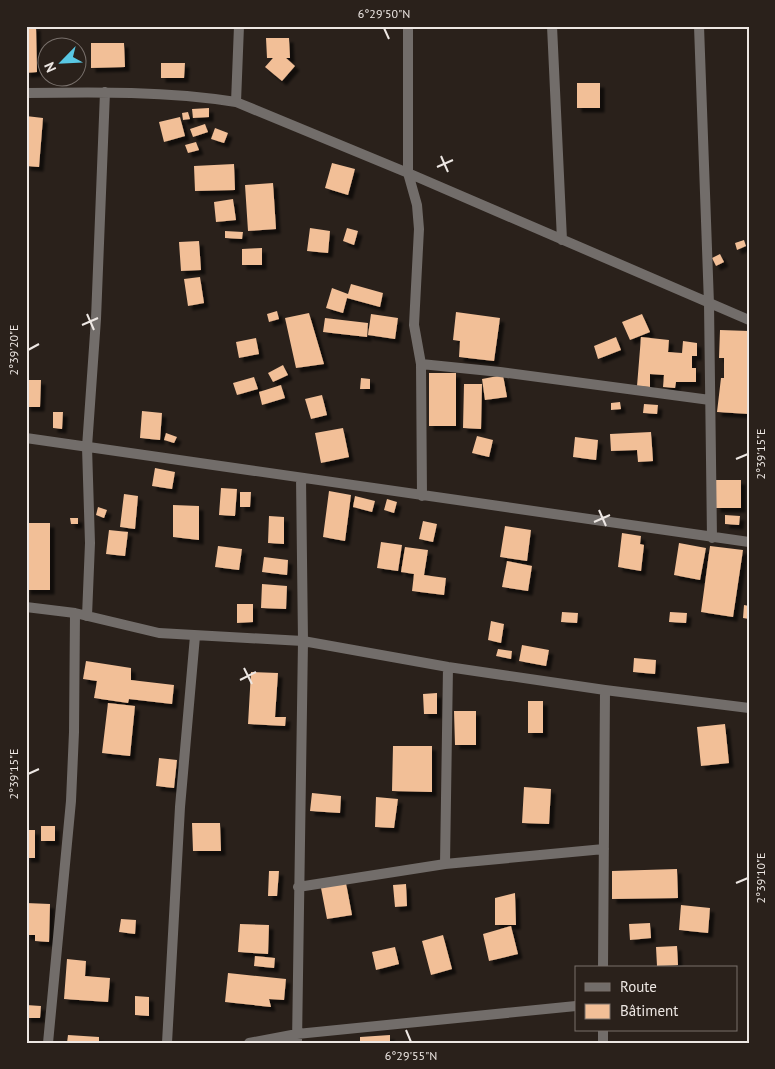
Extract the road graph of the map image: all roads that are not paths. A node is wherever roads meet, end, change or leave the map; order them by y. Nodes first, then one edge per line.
1 (239, 26) edge
2 (408, 26) edge
3 (552, 26) edge
4 (699, 26) edge
5 (106, 92) junction
6 (26, 93) edge
7 (236, 102) junction
8 (408, 173) junction
9 (562, 240) junction
10 (709, 304) junction
11 (749, 320) edge
12 (421, 364) junction
13 (710, 400) junction
14 (26, 438) edge
15 (87, 447) junction
16 (301, 478) junction
17 (422, 496) junction
18 (712, 538) junction
19 (749, 542) edge
20 (26, 607) edge
21 (75, 613) junction
22 (87, 616) junction
23 (195, 636) junction
24 (302, 641) junction
25 (448, 667) junction
26 (605, 690) junction
27 (749, 708) edge
28 (604, 849) junction
29 (445, 864) junction
30 (298, 887) junction
31 (603, 966) edge
32 (575, 1006) edge
33 (297, 1038) edge
34 (48, 1043) edge
35 (167, 1043) edge
36 (249, 1043) edge

1 - 7 street
2 - 8 street
3 - 9 street
4 - 10 street
5 - 6 street
5 - 7 street
5 - 15 street
7 - 8 street
8 - 9 street
8 - 12 street
9 - 10 street
10 - 11 street
10 - 13 street
12 - 13 street
12 - 17 street
13 - 18 street
14 - 15 street
15 - 16 street
15 - 22 street
16 - 17 street
16 - 24 street
17 - 18 street
18 - 19 street
20 - 21 street
21 - 22 street
21 - 34 street
22 - 23 street
23 - 24 street
23 - 35 street
24 - 25 street
24 - 30 street
25 - 26 street
25 - 29 street
26 - 27 street
26 - 28 street
28 - 29 street
28 - 31 street
29 - 30 street
30 - 33 street
32 - 33 street
33 - 36 street

